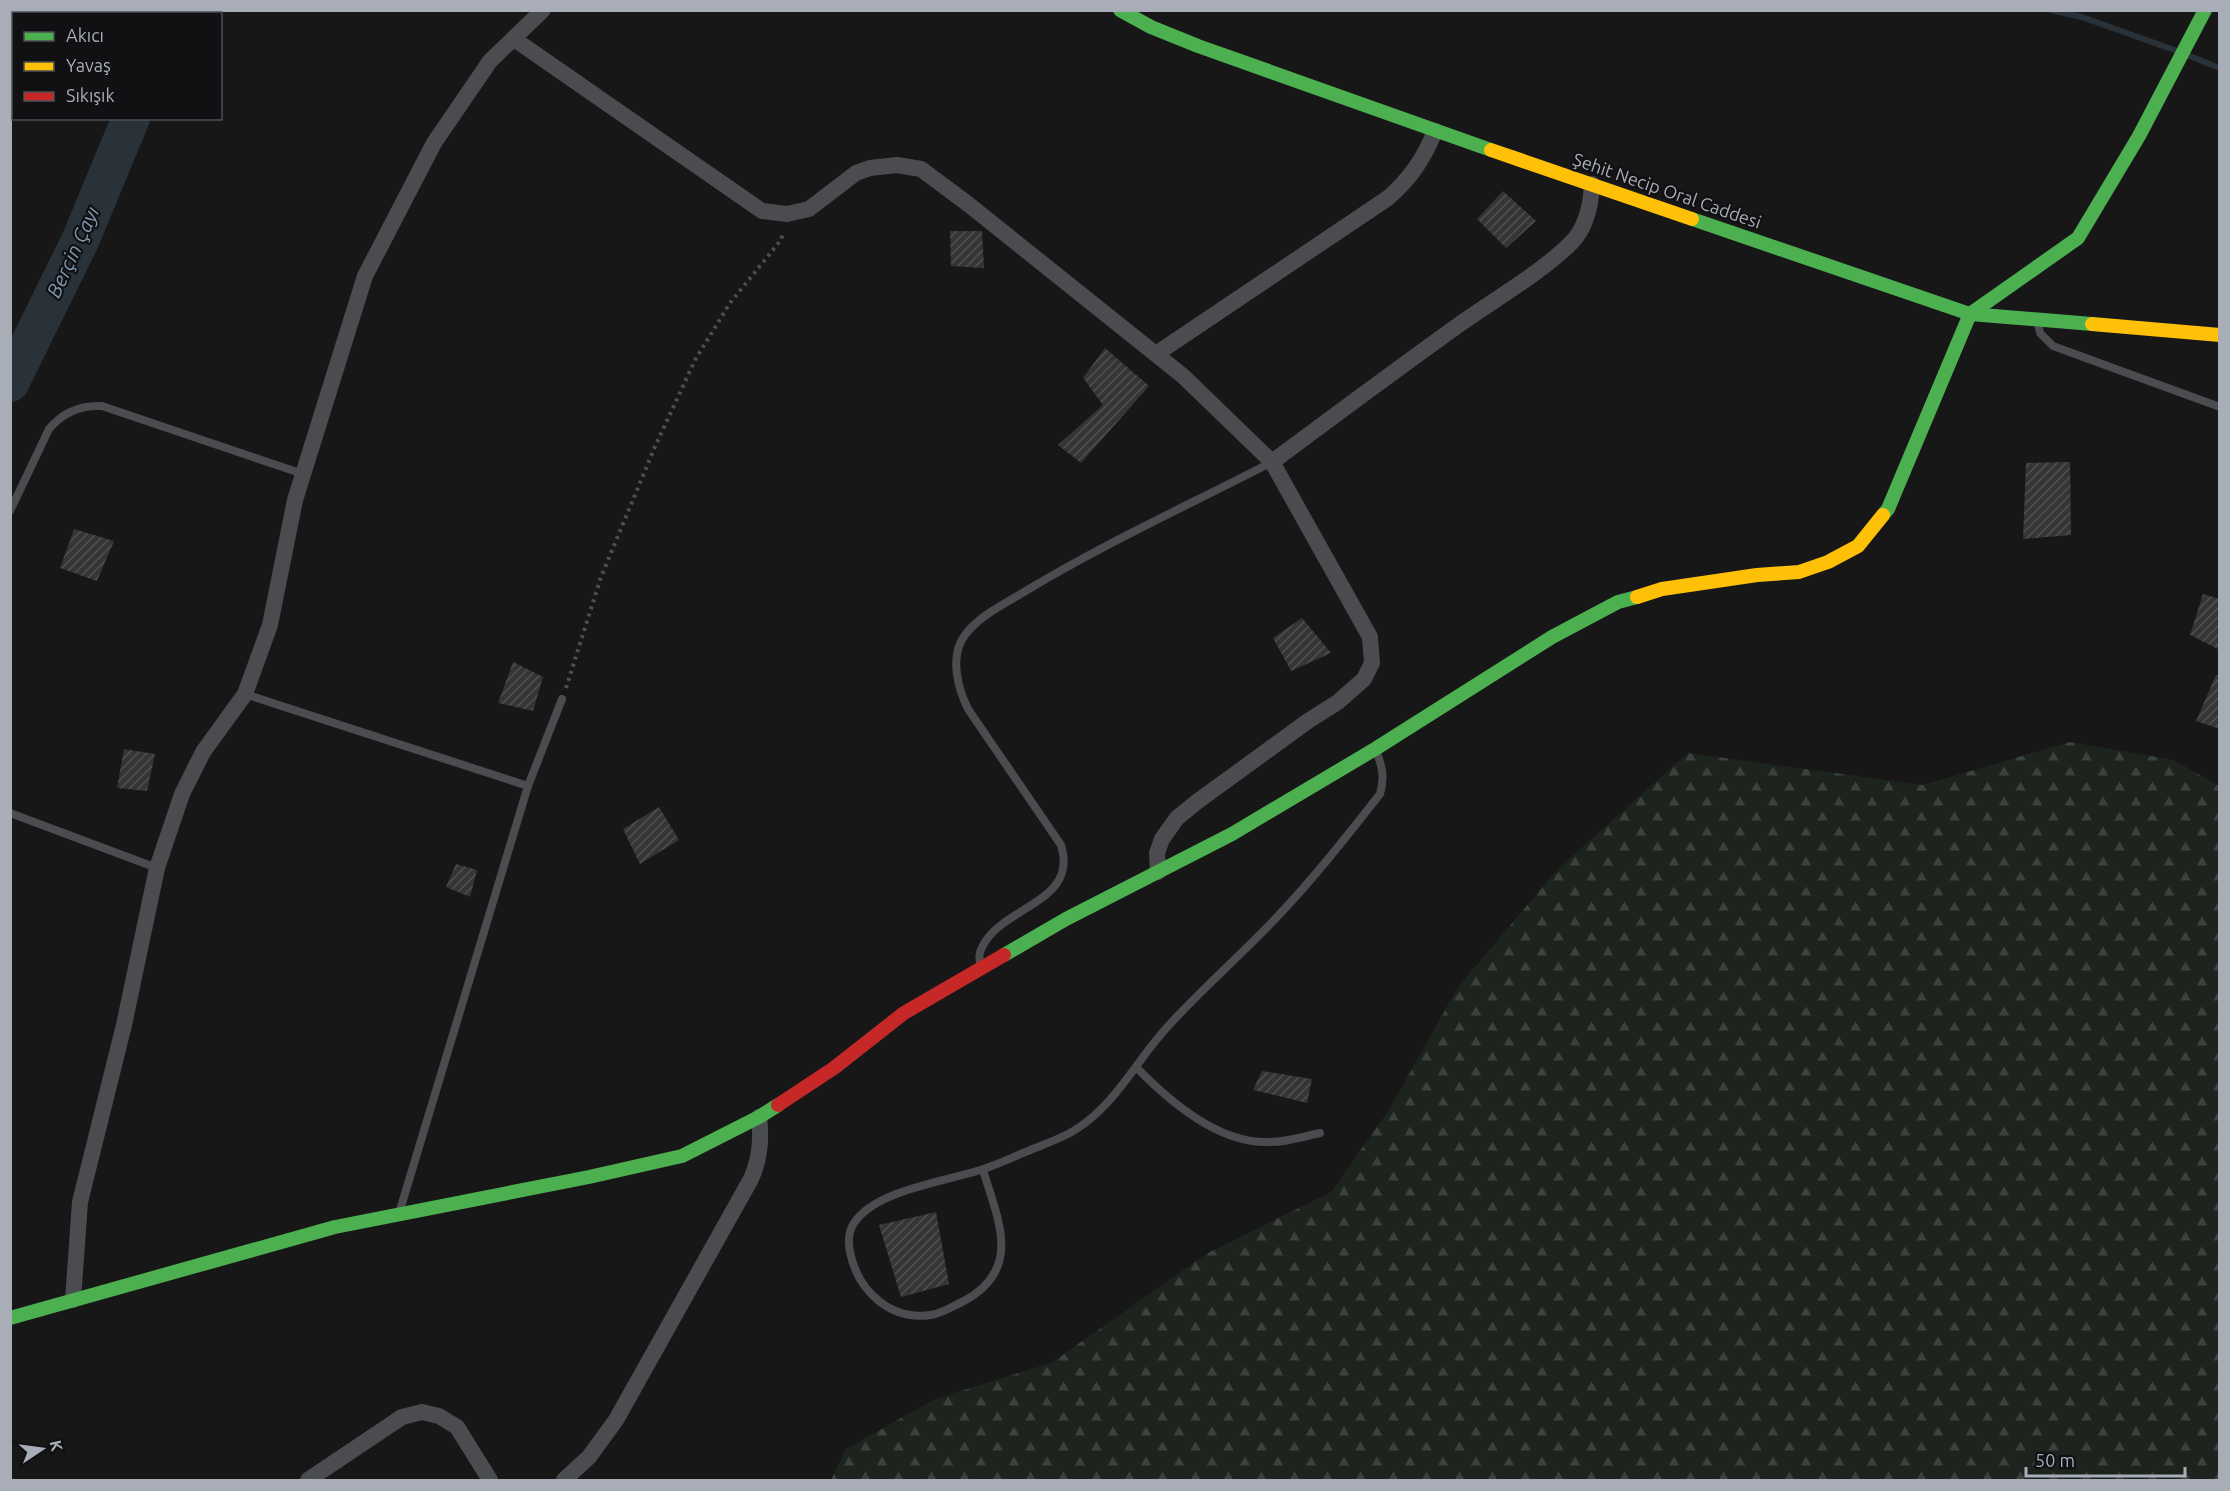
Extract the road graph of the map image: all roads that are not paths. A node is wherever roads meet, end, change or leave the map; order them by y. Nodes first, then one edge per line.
1 (543, 10) edge
2 (1120, 10) edge
3 (2205, 10) edge
4 (514, 39) junction
5 (1435, 130) junction
6 (1592, 184) junction
7 (1970, 314) junction
8 (2037, 319) junction
9 (2220, 334) edge
10 (1156, 354) junction
11 (2220, 407) edge
12 (1272, 462) junction
13 (303, 474) junction
14 (10, 511) edge
15 (245, 694) junction
16 (562, 699) road end
17 (1375, 749) junction
18 (528, 786) junction
19 (10, 813) edge
20 (157, 868) junction
21 (1158, 872) junction
22 (982, 968) junction
23 (1136, 1067) junction
24 (759, 1117) junction
25 (1320, 1134) dead end
26 (983, 1170) junction
27 (398, 1215) junction
28 (73, 1300) junction
29 (10, 1318) edge
30 (308, 1480) edge
31 (489, 1480) edge
32 (564, 1480) edge

1 - 4 street
2 - 5 street, Şehit Necip Oral Caddesi
3 - 7 street
4 - 10 street
4 - 13 street
5 - 6 street, Şehit Necip Oral Caddesi
5 - 10 street
6 - 7 street, Şehit Necip Oral Caddesi
6 - 12 street
7 - 8 street, Şehit Necip Oral Caddesi
7 - 17 street
8 - 9 street, Şehit Necip Oral Caddesi
8 - 11 lane
10 - 12 street
12 - 21 street
12 - 22 lane
13 - 14 lane
13 - 15 street
15 - 18 lane
15 - 20 street
16 - 18 lane
17 - 21 street
17 - 23 lane
18 - 27 lane
19 - 20 lane
20 - 28 street
21 - 22 street
22 - 24 street
23 - 25 lane
23 - 26 lane
24 - 27 street
24 - 32 street
26 - 26 lane
27 - 28 street
28 - 29 street
30 - 31 street

